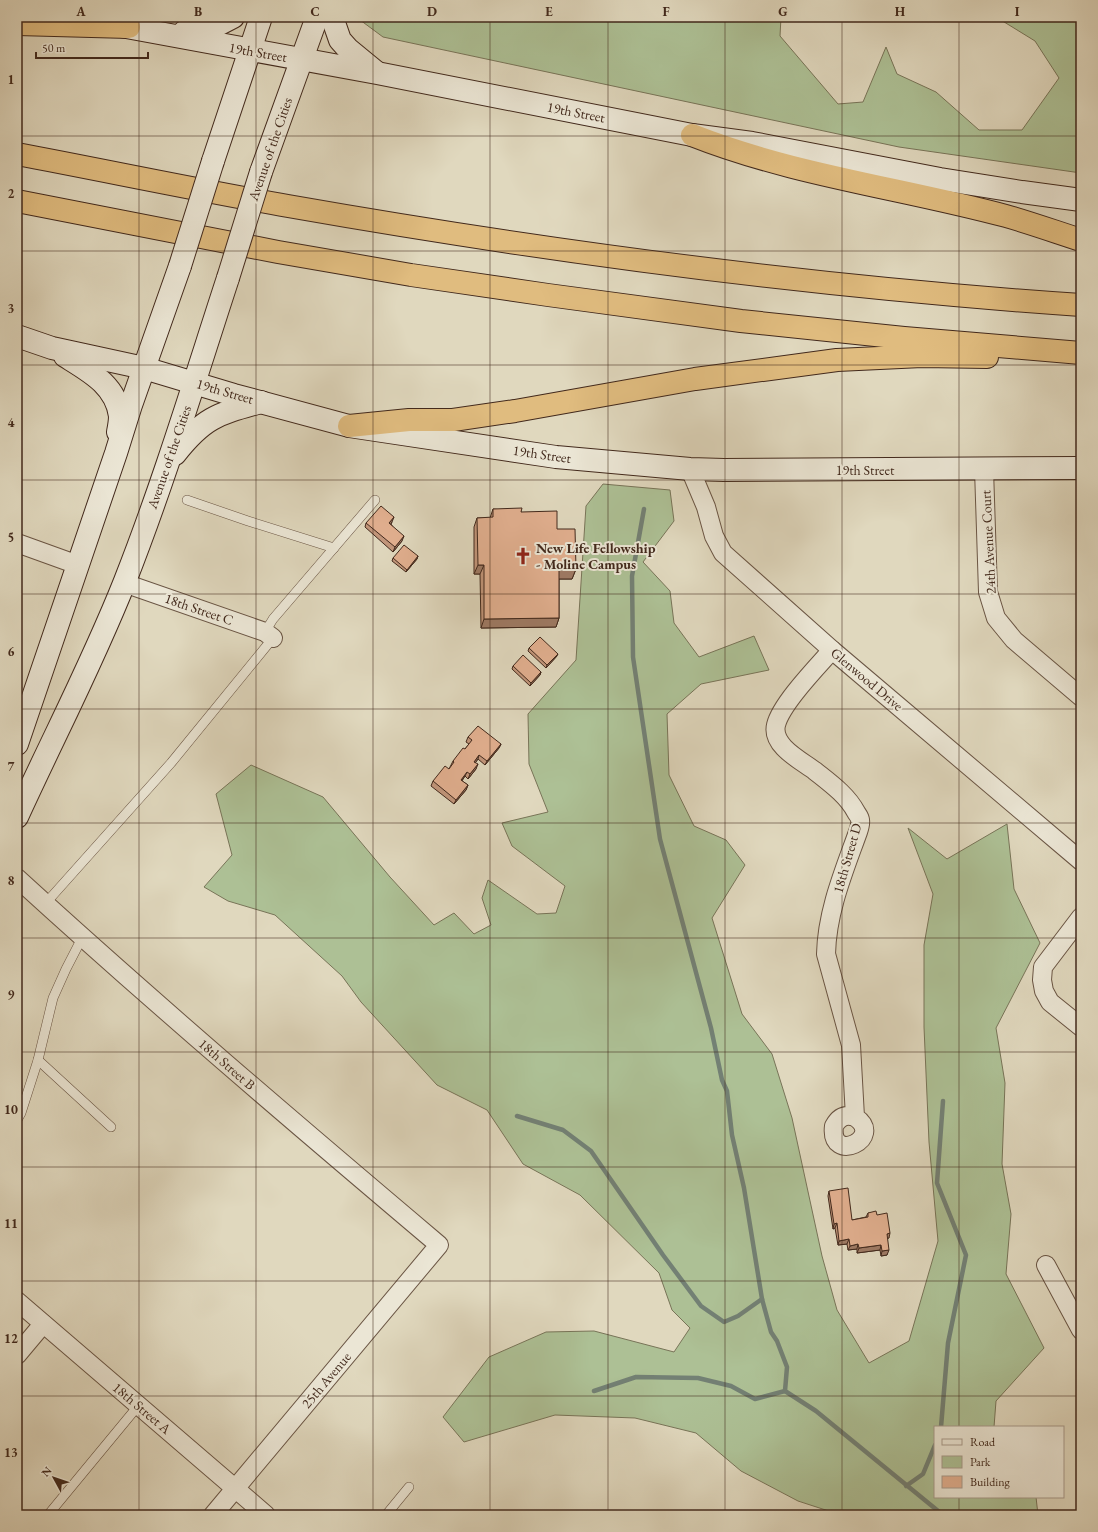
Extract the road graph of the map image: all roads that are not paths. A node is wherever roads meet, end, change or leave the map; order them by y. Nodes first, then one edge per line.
1 (72, 17) edge
2 (233, 17) edge
3 (261, 17) edge
4 (317, 17) edge
5 (332, 17) edge
6 (17, 24) edge
7 (129, 27) junction
8 (155, 33) junction
9 (250, 50) junction
10 (301, 60) junction
11 (376, 73) junction
12 (692, 135) junction
13 (17, 154) edge
14 (1081, 200) edge
15 (17, 201) edge
16 (1081, 240) edge
17 (1081, 305) edge
18 (17, 336) edge
19 (52, 348) junction
20 (1081, 354) edge
21 (144, 368) junction
22 (194, 382) junction
23 (262, 402) junction
24 (350, 426) junction
25 (116, 453) junction
26 (167, 464) junction
27 (1081, 468) edge
28 (690, 469) junction
29 (984, 469) junction
30 (187, 500) dead end
31 (375, 500) dead end
32 (17, 543) edge
33 (334, 548) junction
34 (78, 565) junction
35 (124, 583) junction
36 (269, 635) junction
37 (832, 650) junction
38 (1081, 697) edge
39 (17, 744) edge
40 (20, 803) edge
41 (1081, 861) edge
42 (17, 878) edge
43 (45, 904) junction
44 (1081, 917) edge
45 (82, 938) junction
46 (1081, 1027) edge
47 (38, 1060) junction
48 (855, 1117) dead end
49 (17, 1120) edge
50 (111, 1127) dead end
51 (439, 1245) joint
52 (1046, 1265) dead end
53 (17, 1301) edge
54 (43, 1324) junction
55 (1081, 1330) edge
56 (17, 1355) edge
57 (138, 1406) junction
58 (409, 1487) dead end
59 (235, 1488) junction
60 (48, 1515) edge
61 (213, 1515) edge
62 (266, 1515) edge
63 (386, 1515) edge

1 - 7 main road, 19th Street
2 - 8 main road
3 - 9 main road
4 - 10 main road, Avenue of the Cities
5 - 11 main road
6 - 7 highway
7 - 8 main road, 19th Street
8 - 9 main road, 19th Street
9 - 10 main road, 19th Street
9 - 21 main road, bridge
10 - 11 main road, 19th Street
10 - 22 main road, Avenue of the Cities, bridge
11 - 12 main road, 19th Street
12 - 14 main road, 19th Street
12 - 16 highway
13 - 17 highway
15 - 20 highway
18 - 19 main road, 19th Street
19 - 21 main road, 19th Street
19 - 25 main road
20 - 24 highway
21 - 22 main road, 19th Street
21 - 25 main road
22 - 23 main road, 19th Street
22 - 26 main road, Avenue of the Cities
23 - 24 main road, 19th Street
23 - 26 main road
24 - 28 main road, 19th Street
25 - 34 main road
26 - 35 main road, Avenue of the Cities
27 - 29 main road, 19th Street
28 - 29 main road, 19th Street
28 - 37 street, Glenwood Drive
29 - 38 street, 24th Avenue Court
30 - 33 lane
31 - 33 lane
32 - 34 street
33 - 36 lane
34 - 39 main road
35 - 36 street, 18th Street C
35 - 40 main road, Avenue of the Cities
36 - 43 lane
37 - 41 street, Glenwood Drive
37 - 48 street, 18th Street D
42 - 43 street, 18th Street B
43 - 45 street, 18th Street B
44 - 46 street
45 - 47 lane
45 - 51 street, 18th Street B
47 - 49 lane
47 - 50 lane
51 - 59 street, 25th Avenue
52 - 55 street
53 - 54 street, 18th Street A
54 - 56 street
54 - 57 street, 18th Street A
57 - 59 street, 18th Street A
57 - 60 lane
58 - 63 lane
59 - 61 street, 25th Avenue
59 - 62 street, 18th Street A

